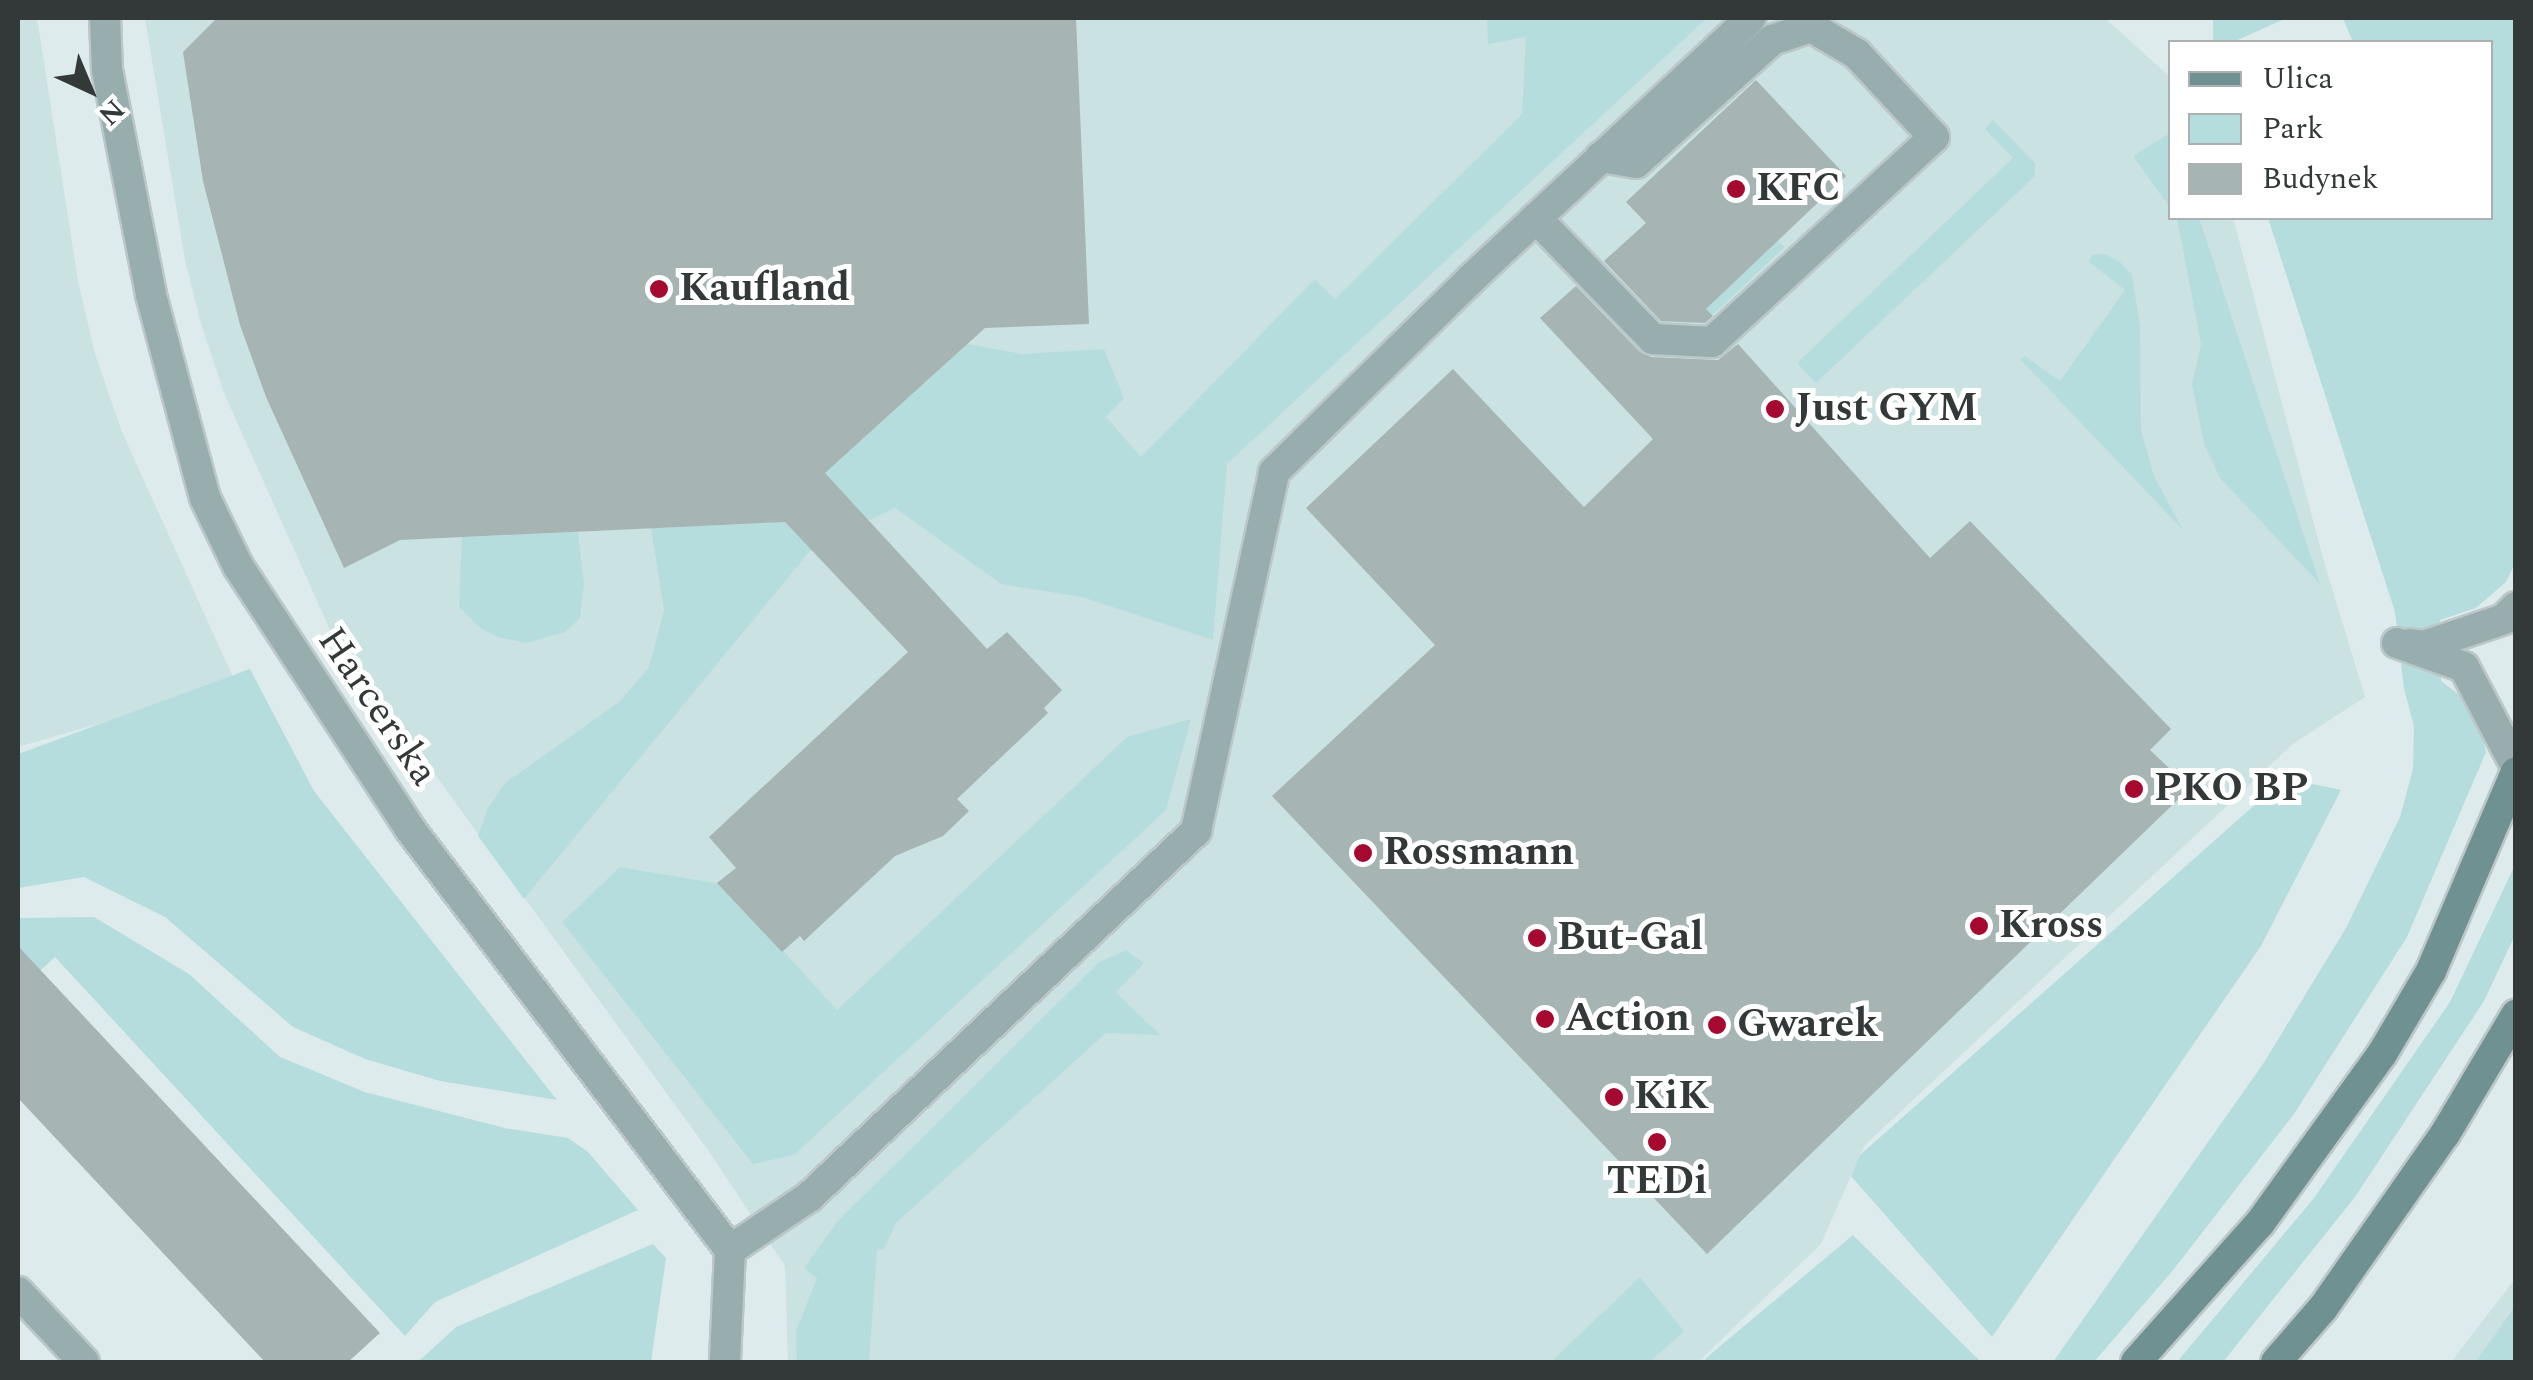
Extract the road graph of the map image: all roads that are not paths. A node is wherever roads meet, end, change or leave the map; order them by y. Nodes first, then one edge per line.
1 (105, 18) edge
2 (1751, 18) edge
3 (1602, 157) junction
4 (1536, 218) junction
5 (2516, 607) edge
6 (2516, 769) edge
7 (2516, 1015) edge
8 (730, 1250) junction
9 (18, 1292) edge
10 (84, 1362) edge
11 (724, 1362) edge
12 (2136, 1362) edge
13 (2276, 1362) edge

1 - 8 street, Harcerska
2 - 3 street
3 - 4 street
3 - 4 street
4 - 8 street
5 - 6 street
6 - 12 main road
7 - 13 main road
8 - 11 street
9 - 10 street

